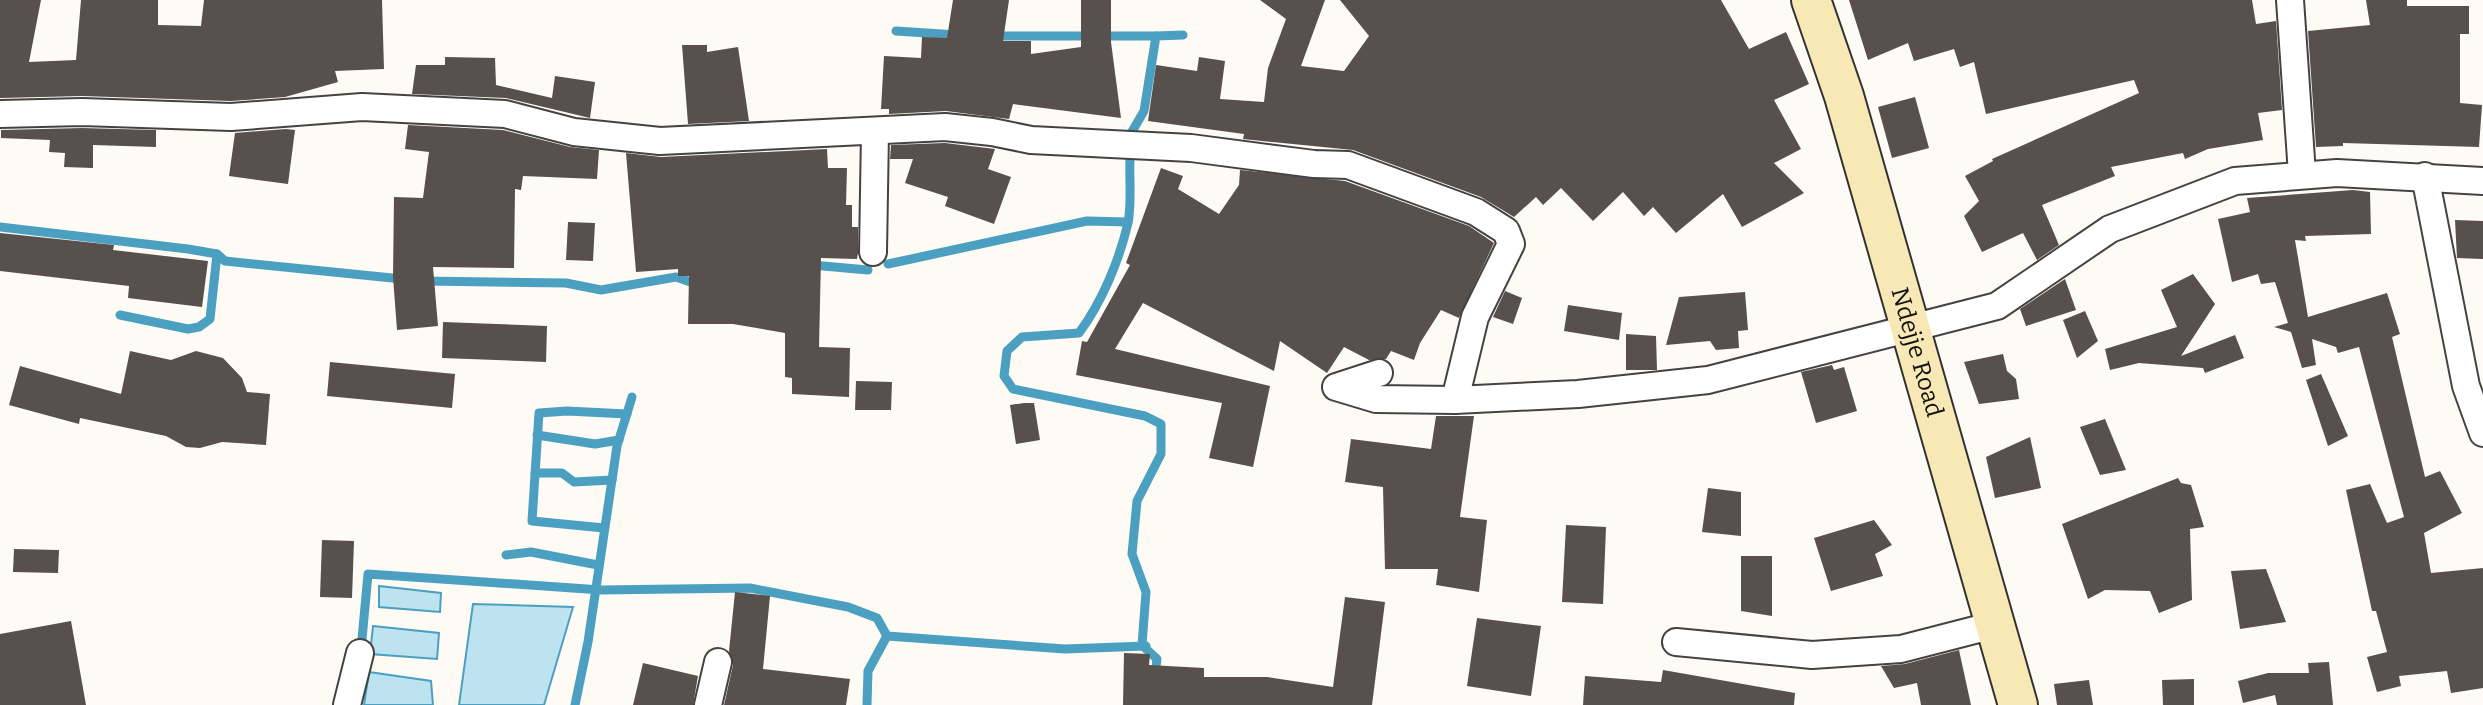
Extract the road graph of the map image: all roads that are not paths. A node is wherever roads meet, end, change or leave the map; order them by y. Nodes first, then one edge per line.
1 (1811, 0) edge
2 (2290, 0) edge
3 (0, 114) edge
4 (875, 132) junction
5 (2302, 174) junction
6 (2425, 176) junction
7 (2483, 181) edge
8 (873, 252) dead end
9 (1908, 327) junction
10 (1379, 373) dead end
11 (1455, 400) junction
12 (2483, 433) edge
13 (1994, 625) junction
14 (1676, 642) dead end
15 (360, 653) dead end
16 (718, 662) dead end
17 (347, 705) edge
18 (708, 705) edge
19 (2018, 705) edge

1 - 9 street, Ndejje Road
2 - 5 street
3 - 4 street
4 - 8 street
4 - 11 street
5 - 6 street
5 - 9 street
6 - 7 street
6 - 12 street
9 - 11 street
9 - 13 street, Ndejje Road
10 - 11 street
13 - 14 street
13 - 19 street, Ndejje Road
15 - 17 street
16 - 18 street

